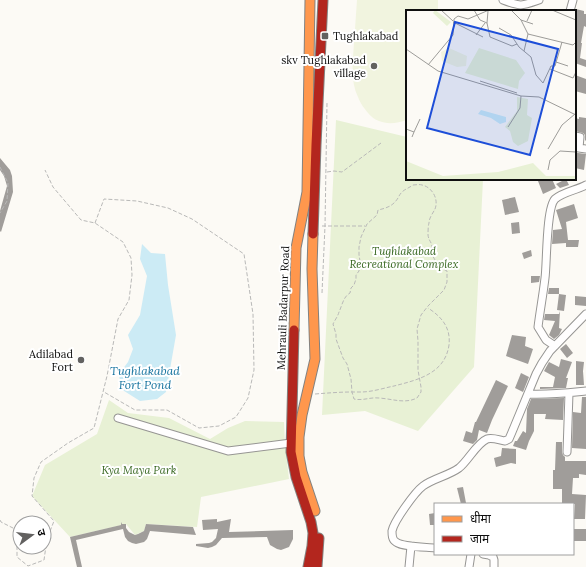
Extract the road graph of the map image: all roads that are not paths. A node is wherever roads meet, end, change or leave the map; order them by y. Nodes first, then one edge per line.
1 (310, 0) edge
2 (323, 0) edge
3 (503, 0) edge
4 (539, 0) edge
5 (573, 0) edge
6 (570, 10) edge
7 (576, 136) edge
8 (586, 149) edge
9 (586, 185) edge
10 (586, 314) edge
11 (554, 346) junction
12 (586, 391) edge
13 (569, 393) junction
14 (528, 394) junction
15 (118, 418) dead end
16 (291, 443) junction
17 (567, 452) dead end
18 (411, 546) junction
19 (434, 548) edge
20 (471, 555) edge
21 (489, 555) edge
22 (308, 567) edge
23 (317, 567) edge
24 (409, 567) edge
25 (469, 567) edge
26 (494, 567) edge

1 - 16 main road, Mehrauli Badarpur Road
2 - 23 main road
3 - 4 street
5 - 6 street
7 - 8 street
9 - 11 street
10 - 11 street
11 - 14 street
12 - 13 street
13 - 14 street
13 - 17 street
14 - 18 street
15 - 16 street
16 - 22 main road, Mehrauli Badarpur Road
18 - 19 street
18 - 24 street
20 - 25 street
21 - 26 street

